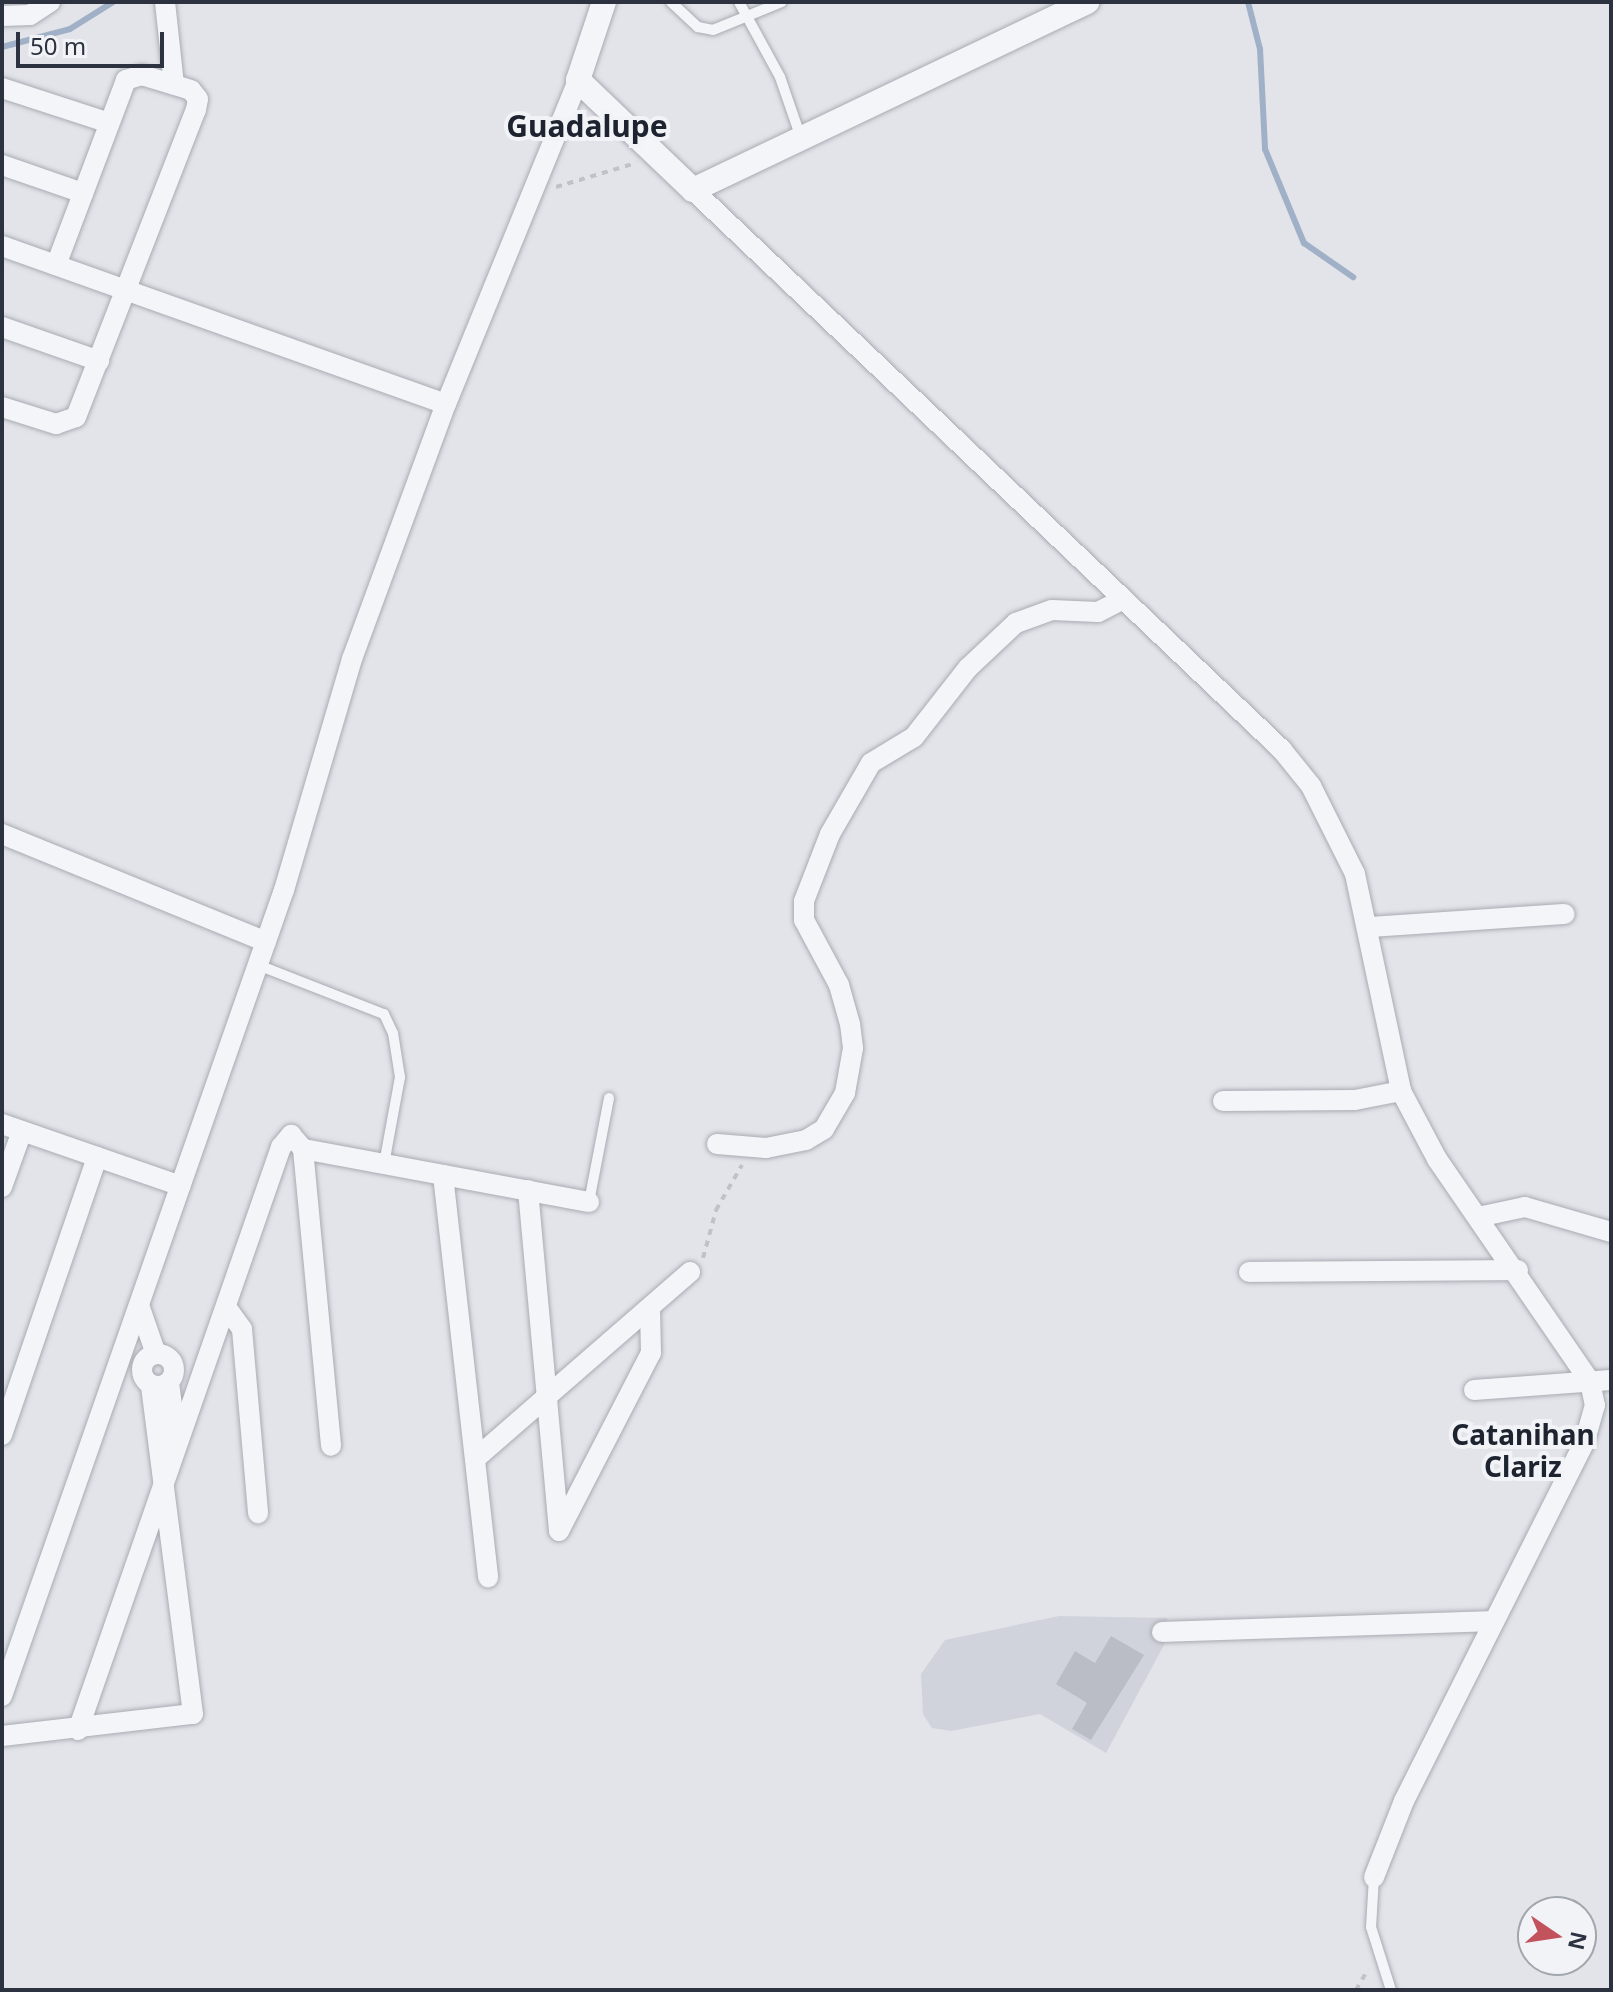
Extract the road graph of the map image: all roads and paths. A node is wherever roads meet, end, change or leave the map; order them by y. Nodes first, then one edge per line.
1 (50, 2) edge
2 (165, 2) edge
3 (604, 2) edge
4 (671, 2) edge
5 (739, 2) edge
6 (782, 2) edge
7 (1088, 2) edge
8 (2, 16) edge
9 (746, 16) junction
10 (578, 80) junction
11 (174, 85) junction
12 (2, 88) edge
13 (109, 123) junction
14 (802, 141) junction
15 (656, 154) junction
16 (2, 165) edge
17 (536, 189) junction
18 (693, 190) junction
19 (83, 193) junction
20 (2, 246) edge
21 (56, 265) junction
22 (127, 290) junction
23 (2, 327) edge
24 (99, 361) junction
25 (446, 404) junction
26 (2, 407) edge
27 (1123, 599) junction
28 (2, 834) edge
29 (1565, 914) dead end
30 (1369, 927) junction
31 (266, 942) junction
32 (258, 965) junction
33 (1401, 1091) junction
34 (609, 1098) dead end
35 (1223, 1101) dead end
36 (2, 1124) edge
37 (22, 1131) junction
38 (717, 1144) dead end
39 (746, 1147) junction
40 (303, 1149) junction
41 (97, 1157) junction
42 (384, 1164) junction
43 (443, 1175) junction
44 (181, 1186) junction
45 (2, 1187) edge
46 (528, 1190) junction
47 (589, 1202) joint
48 (1478, 1217) junction
49 (1611, 1232) edge
50 (1518, 1270) junction
51 (690, 1272) joint
52 (1249, 1272) dead end
53 (139, 1305) junction
54 (226, 1307) junction
55 (650, 1308) junction
56 (122, 1356) junction
57 (150, 1359) junction
58 (1611, 1380) edge
59 (1590, 1382) junction
60 (160, 1384) junction
61 (1474, 1390) dead end
62 (547, 1397) junction
63 (2, 1435) edge
64 (177, 1445) junction
65 (331, 1446) dead end
66 (475, 1459) junction
67 (165, 1481) junction
68 (258, 1513) dead end
69 (488, 1577) dead end
70 (1493, 1621) junction
71 (1162, 1632) dead end
72 (8, 1664) edge
73 (2, 1696) edge
74 (78, 1730) junction
75 (2, 1736) edge
76 (1374, 1877) joint
77 (1376, 1957) junction
78 (1356, 1990) edge
79 (1391, 1990) edge

1 - 8 street
2 - 11 street
3 - 10 street
4 - 9 lane
5 - 9 lane
6 - 9 lane
7 - 14 street
9 - 14 lane
10 - 15 street
10 - 17 street
11 - 13 street
11 - 22 street
12 - 13 street
13 - 19 street
14 - 18 street
15 - 17 path
15 - 18 street
16 - 19 street
17 - 25 street
18 - 27 street
19 - 21 street
20 - 21 street
21 - 22 street
22 - 24 street
22 - 25 street
23 - 24 street
24 - 26 street
25 - 31 street
27 - 30 street
27 - 39 street
28 - 31 street
29 - 30 street
30 - 33 street
31 - 32 street
32 - 42 lane
32 - 44 street
33 - 35 street
33 - 48 street
34 - 47 lane
36 - 37 street
37 - 41 street
37 - 45 street
38 - 39 street
39 - 51 path
40 - 42 street
40 - 54 street
40 - 65 street
41 - 44 street
41 - 63 street
42 - 43 street
43 - 46 street
43 - 66 street
44 - 53 street
46 - 47 street
46 - 62 street
48 - 49 street
48 - 50 street
50 - 52 street
50 - 59 street
51 - 55 street
53 - 56 street
53 - 57 street
54 - 64 street
54 - 68 street
55 - 62 street
55 - 62 street
56 - 57 street
56 - 72 street
57 - 60 street
57 - 60 street
58 - 59 street
59 - 61 street
59 - 70 street
60 - 64 street
60 - 67 street
62 - 66 street
64 - 67 street
66 - 69 street
67 - 74 street
67 - 74 street
70 - 71 street
70 - 76 street
72 - 73 street
74 - 75 street
76 - 77 lane
77 - 78 path
77 - 79 lane

